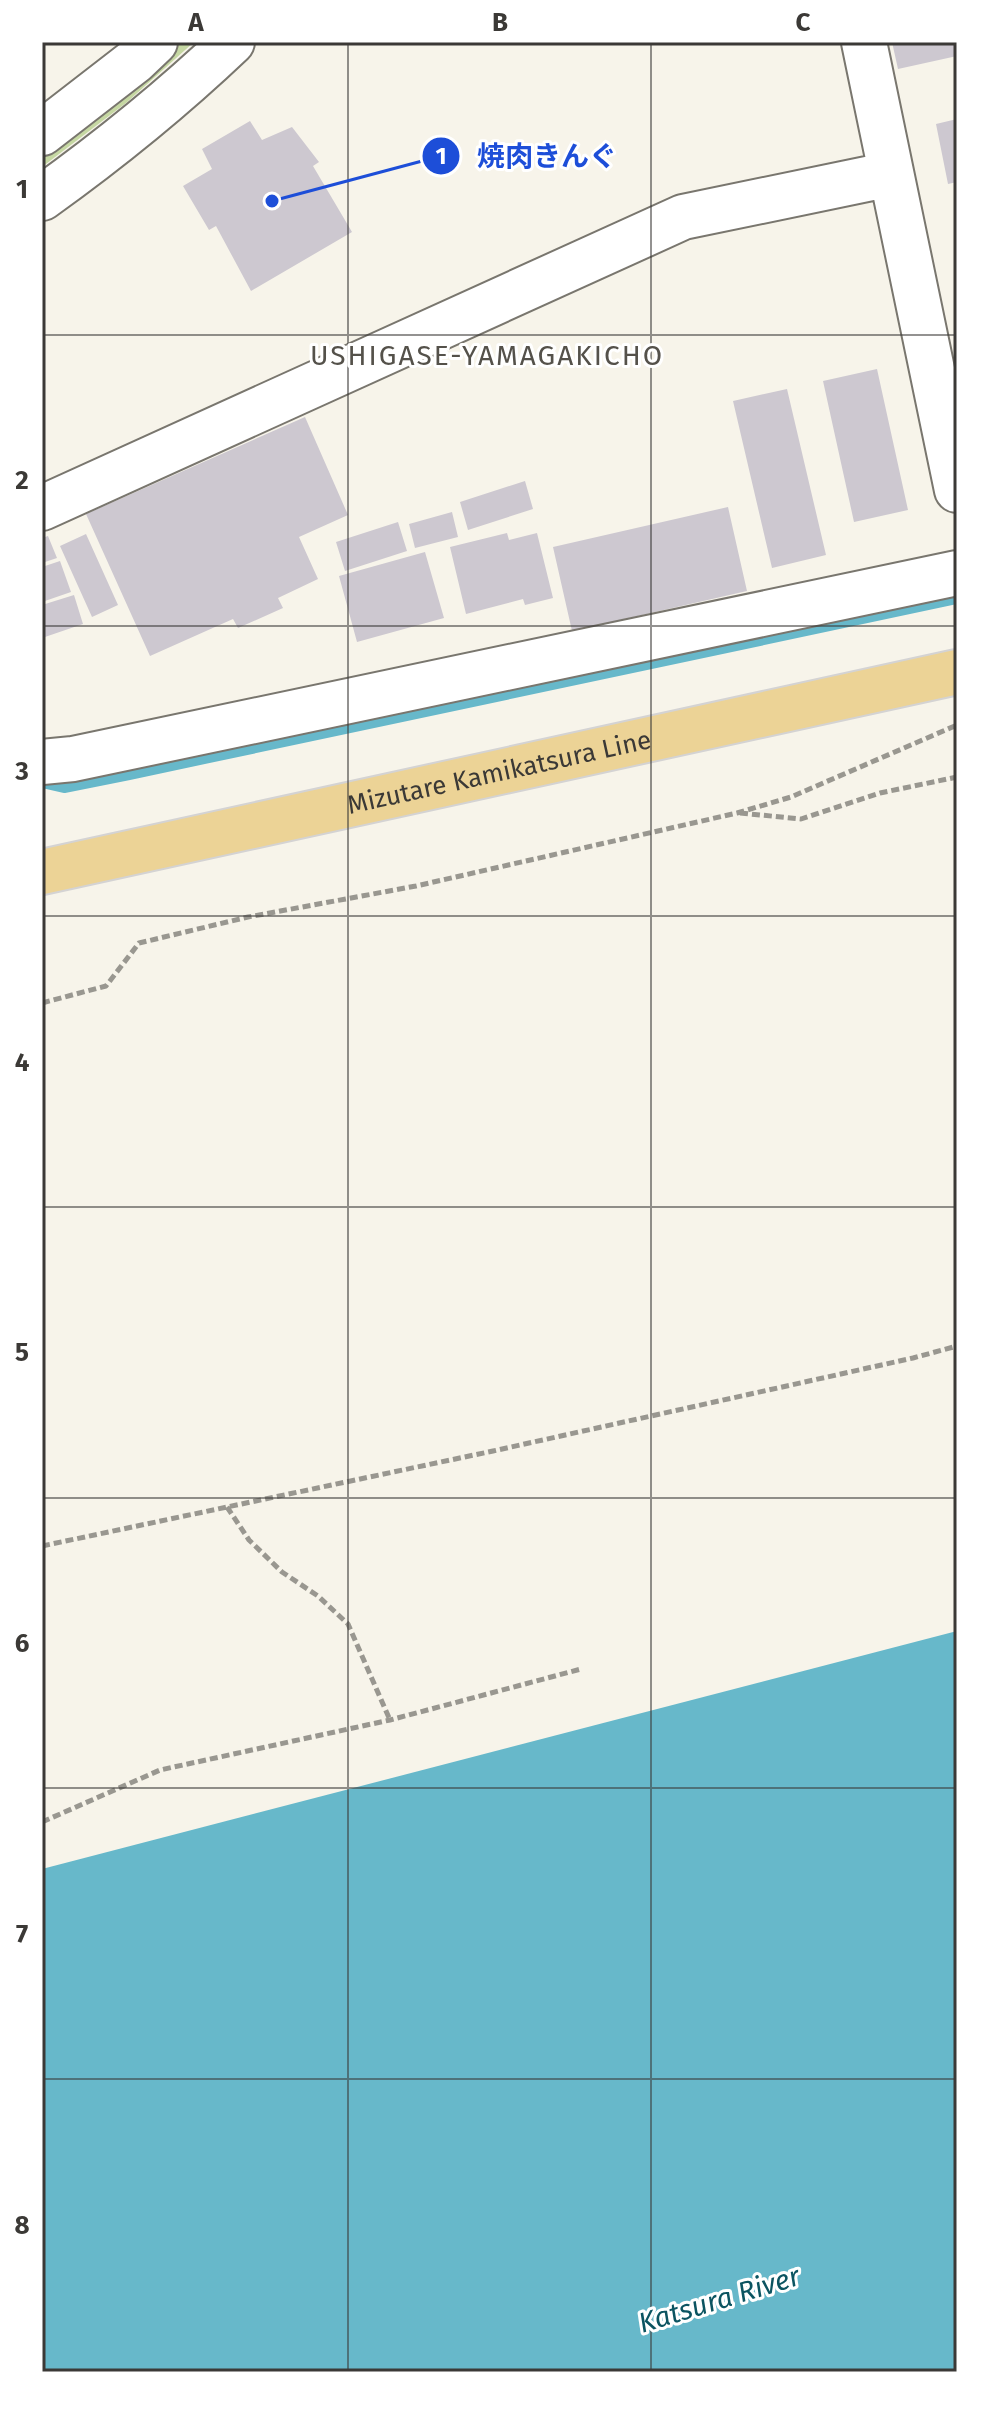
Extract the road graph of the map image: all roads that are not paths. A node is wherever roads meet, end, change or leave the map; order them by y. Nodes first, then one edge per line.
1 (155, 42) edge
2 (232, 42) edge
3 (864, 42) edge
4 (42, 133) edge
5 (891, 174) junction
6 (42, 198) edge
7 (957, 490) edge
8 (42, 508) edge
9 (957, 573) edge
10 (957, 672) edge
11 (42, 762) edge
12 (42, 872) edge

1 - 4 street
2 - 6 street
3 - 5 street
5 - 7 street
5 - 8 street
9 - 11 street
10 - 12 main road, Mizutare Kamikatsura Line

